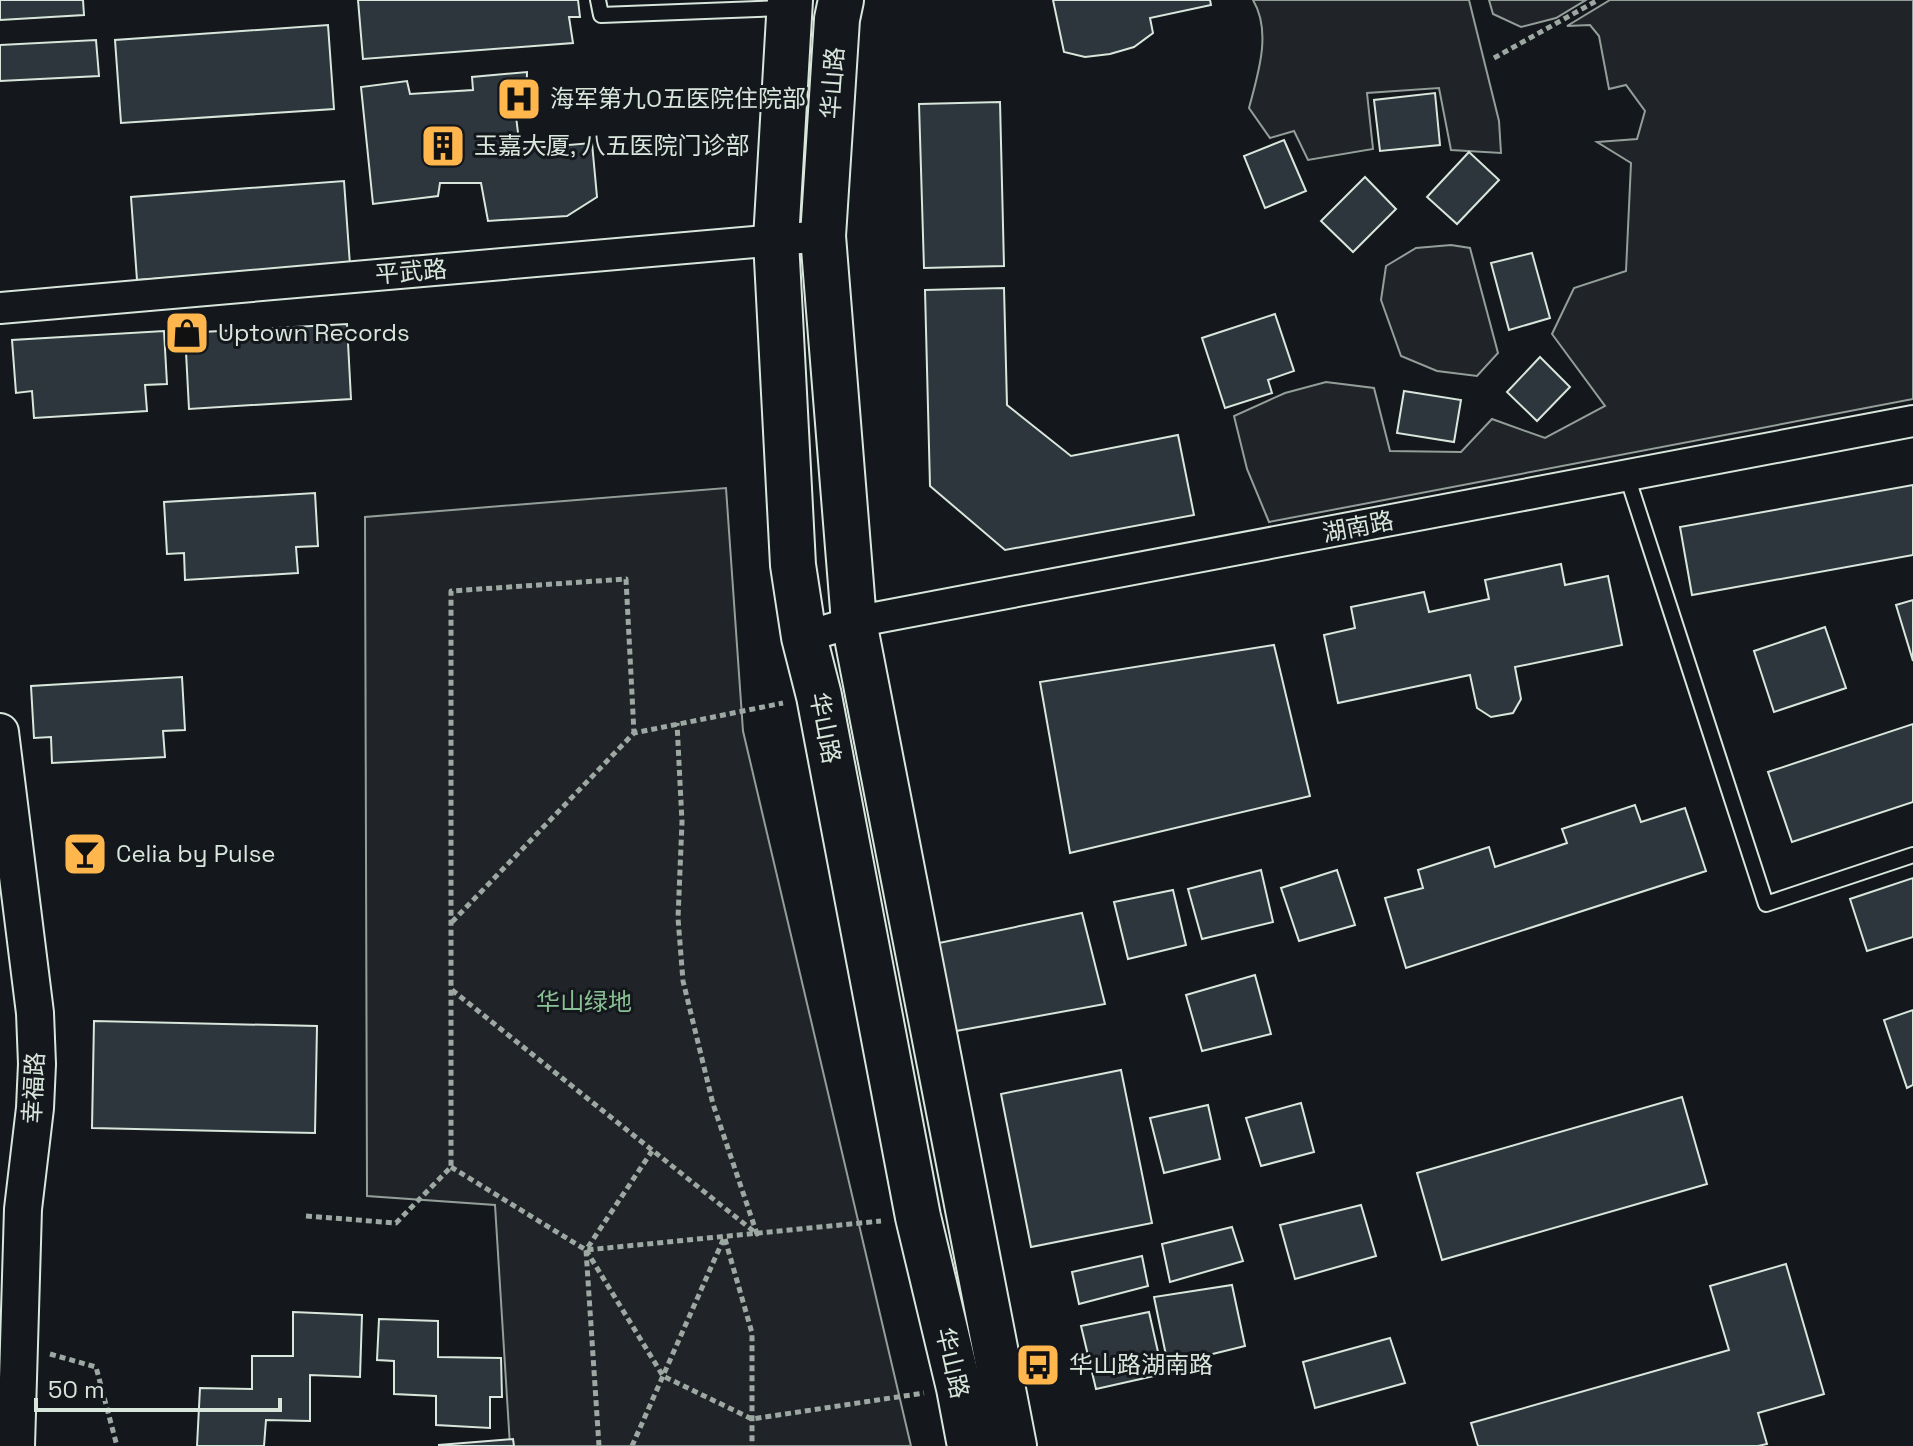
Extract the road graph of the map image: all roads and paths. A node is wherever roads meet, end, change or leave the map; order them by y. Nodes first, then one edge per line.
1 (598, 0) edge
2 (841, 0) edge
3 (1598, 0) edge
4 (790, 4) edge
5 (1494, 58) dead end
6 (823, 236) junction
7 (776, 240) junction
8 (0, 308) edge
9 (1913, 421) edge
10 (1627, 476) junction
11 (854, 622) junction
12 (804, 637) junction
13 (819, 696) junction
14 (677, 723) junction
15 (0, 732) edge
16 (634, 733) junction
17 (1913, 855) edge
18 (451, 923) junction
19 (451, 989) junction
20 (652, 1151) junction
21 (451, 1167) junction
22 (306, 1216) dead end
23 (918, 1217) junction
24 (757, 1234) junction
25 (725, 1237) junction
26 (586, 1250) junction
27 (12, 1358) edge
28 (663, 1376) junction
29 (959, 1388) junction
30 (752, 1419) junction
31 (16, 1446) edge
32 (117, 1446) edge
33 (599, 1446) edge
34 (632, 1446) edge
35 (752, 1446) edge
36 (970, 1446) edge
37 (1014, 1446) edge

1 - 4 lane
2 - 6 main road, 华山路
3 - 5 path
4 - 7 main road, 华山路
6 - 7 street, 平武路
6 - 11 main road, 华山路
7 - 8 street, 平武路
7 - 12 main road, 华山路
9 - 10 street, 湖南路
10 - 11 street, 湖南路
10 - 17 lane
11 - 12 street, 湖南路
11 - 37 main road, 华山路
12 - 13 main road, 华山路
13 - 14 path
13 - 23 main road, 华山路
14 - 16 path
14 - 24 path
15 - 27 street, 幸福路
16 - 18 path
16 - 18 path
18 - 19 path
19 - 20 path
19 - 21 path
20 - 24 path
20 - 26 path
21 - 22 path
21 - 26 path
23 - 24 path
23 - 29 main road, 华山路
24 - 25 path
25 - 26 path
25 - 28 path
25 - 30 path
26 - 28 path
26 - 33 path
27 - 31 street, 幸福路
27 - 32 path
28 - 30 path
28 - 34 path
29 - 30 path
29 - 36 main road, 华山路
30 - 35 path

